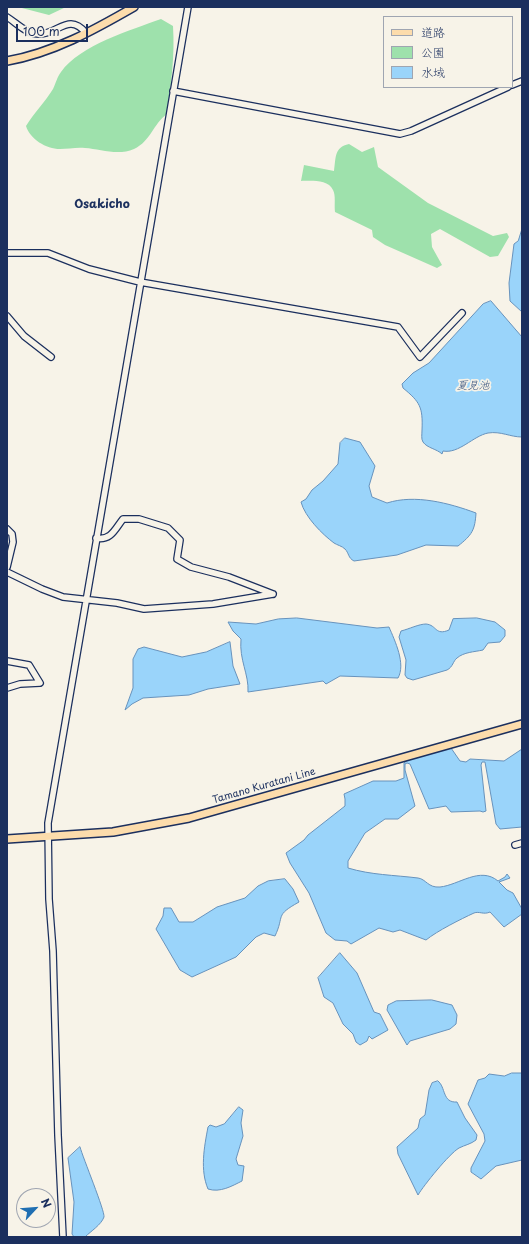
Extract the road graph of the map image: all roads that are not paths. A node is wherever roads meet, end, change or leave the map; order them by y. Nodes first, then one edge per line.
1 (134, 7) edge
2 (188, 7) edge
3 (7, 17) edge
4 (86, 33) junction
5 (7, 61) edge
6 (506, 88) edge
7 (173, 91) junction
8 (7, 253) edge
9 (140, 282) junction
10 (462, 313) dead end
11 (7, 316) edge
12 (51, 357) dead end
13 (7, 529) edge
14 (96, 538) junction
15 (8, 558) edge
16 (7, 567) edge
17 (7, 572) edge
18 (85, 600) junction
19 (7, 661) edge
20 (7, 688) edge
21 (522, 724) edge
22 (48, 837) junction
23 (7, 839) edge
24 (522, 842) edge
25 (515, 845) dead end
26 (64, 1237) edge

1 - 4 main road
2 - 7 street
3 - 4 street
4 - 5 main road
6 - 7 street
7 - 9 street
8 - 9 street
9 - 10 street
9 - 14 street
11 - 12 street
13 - 15 street
14 - 18 street
14 - 18 street
15 - 16 street
17 - 18 street
18 - 22 street
19 - 20 street
21 - 22 main road, Tamano Kuratani Line
22 - 23 main road, Tamano Kuratani Line
22 - 26 street
24 - 25 street

